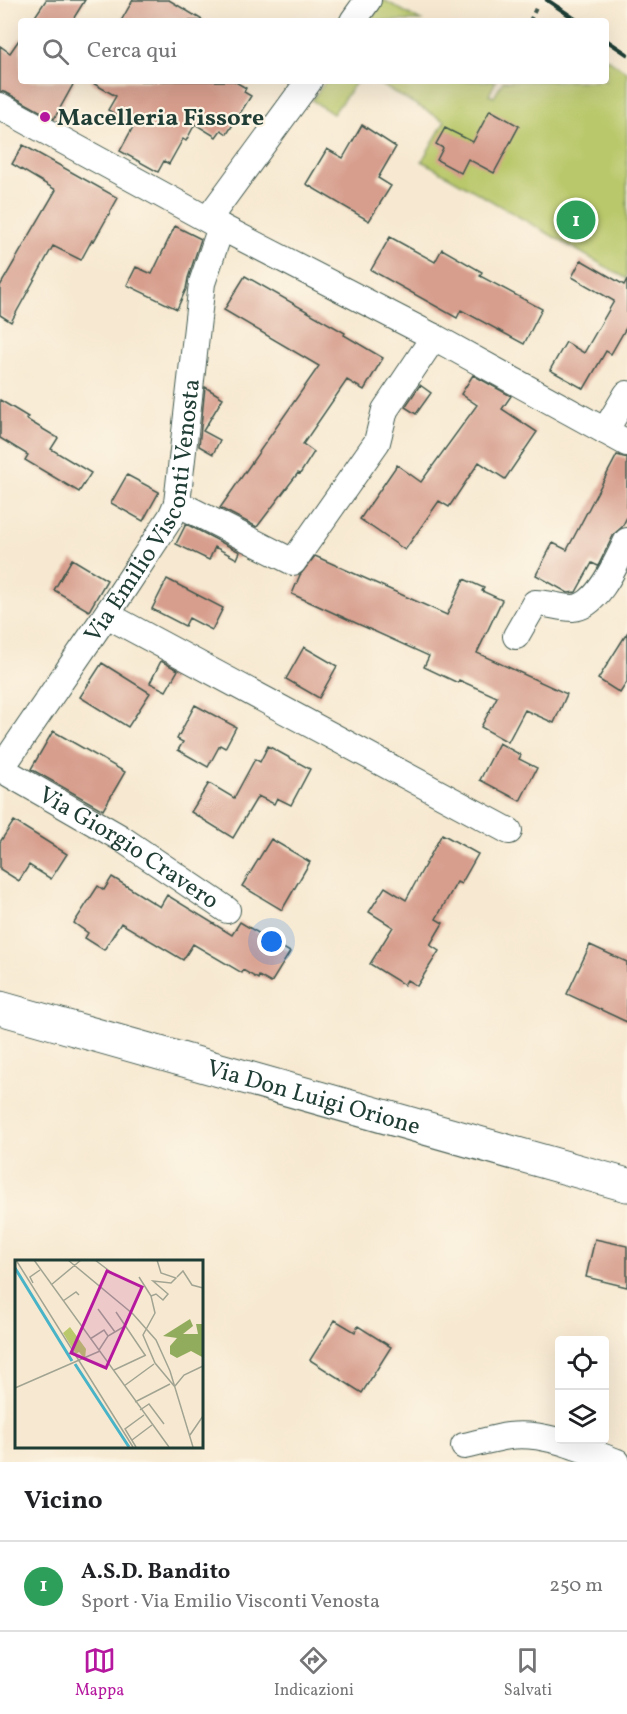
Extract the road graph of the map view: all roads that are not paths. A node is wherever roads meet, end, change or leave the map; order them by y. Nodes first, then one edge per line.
1 (368, 0) edge
2 (355, 18) edge
3 (307, 84) edge
4 (0, 106) edge
5 (214, 223) junction
6 (434, 337) junction
7 (627, 394) edge
8 (605, 431) junction
9 (627, 443) edge
10 (177, 502) junction
11 (627, 541) edge
12 (106, 615) junction
13 (516, 636) dead end
14 (1, 770) edge
15 (509, 831) dead end
16 (227, 910) dead end
17 (0, 1008) edge
18 (627, 1185) edge
19 (464, 1446) dead end
20 (617, 1462) edge

1 - 2 street
3 - 5 street, Via Emilio Visconti Venosta
4 - 5 street
5 - 6 street
5 - 10 street, Via Emilio Visconti Venosta
6 - 8 street
6 - 10 street
7 - 8 street
8 - 9 street
10 - 12 street, Via Emilio Visconti Venosta
11 - 13 street
12 - 14 street, Via Emilio Visconti Venosta
12 - 15 street
14 - 16 street, Via Giorgio Cravero
17 - 18 main road, Via Don Luigi Orione
19 - 20 street

